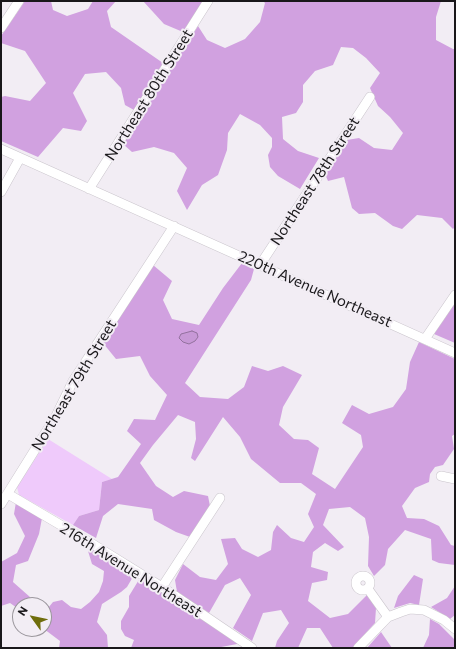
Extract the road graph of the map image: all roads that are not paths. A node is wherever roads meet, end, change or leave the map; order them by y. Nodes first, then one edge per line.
1 (19, 1) edge
2 (208, 1) edge
3 (1, 28) edge
4 (370, 97) dead end
5 (1, 149) edge
6 (20, 158) junction
7 (89, 189) junction
8 (1, 192) edge
9 (174, 226) junction
10 (260, 265) junction
11 (455, 295) edge
12 (425, 339) junction
13 (455, 353) edge
14 (441, 476) dead end
15 (455, 479) edge
16 (8, 494) junction
17 (220, 498) dead end
18 (1, 504) edge
19 (162, 587) junction
20 (368, 589) dead end
21 (388, 618) junction
22 (455, 629) edge
23 (252, 648) edge
24 (358, 648) edge

1 - 3 street
2 - 7 street, Northeast 80th Street
4 - 10 street, Northeast 78th Street
5 - 6 street, 220th Avenue Northeast
6 - 7 street, 220th Avenue Northeast
6 - 8 street
7 - 9 street, 220th Avenue Northeast
9 - 10 street, 220th Avenue Northeast
9 - 16 street, Northeast 79th Street
10 - 12 street, 220th Avenue Northeast
11 - 12 street
12 - 13 street, 220th Avenue Northeast
14 - 15 street
16 - 18 street, Northeast 79th Street
16 - 19 street, 216th Avenue Northeast
17 - 19 street
19 - 23 street, 216th Avenue Northeast
20 - 21 street
21 - 22 street
21 - 24 street

